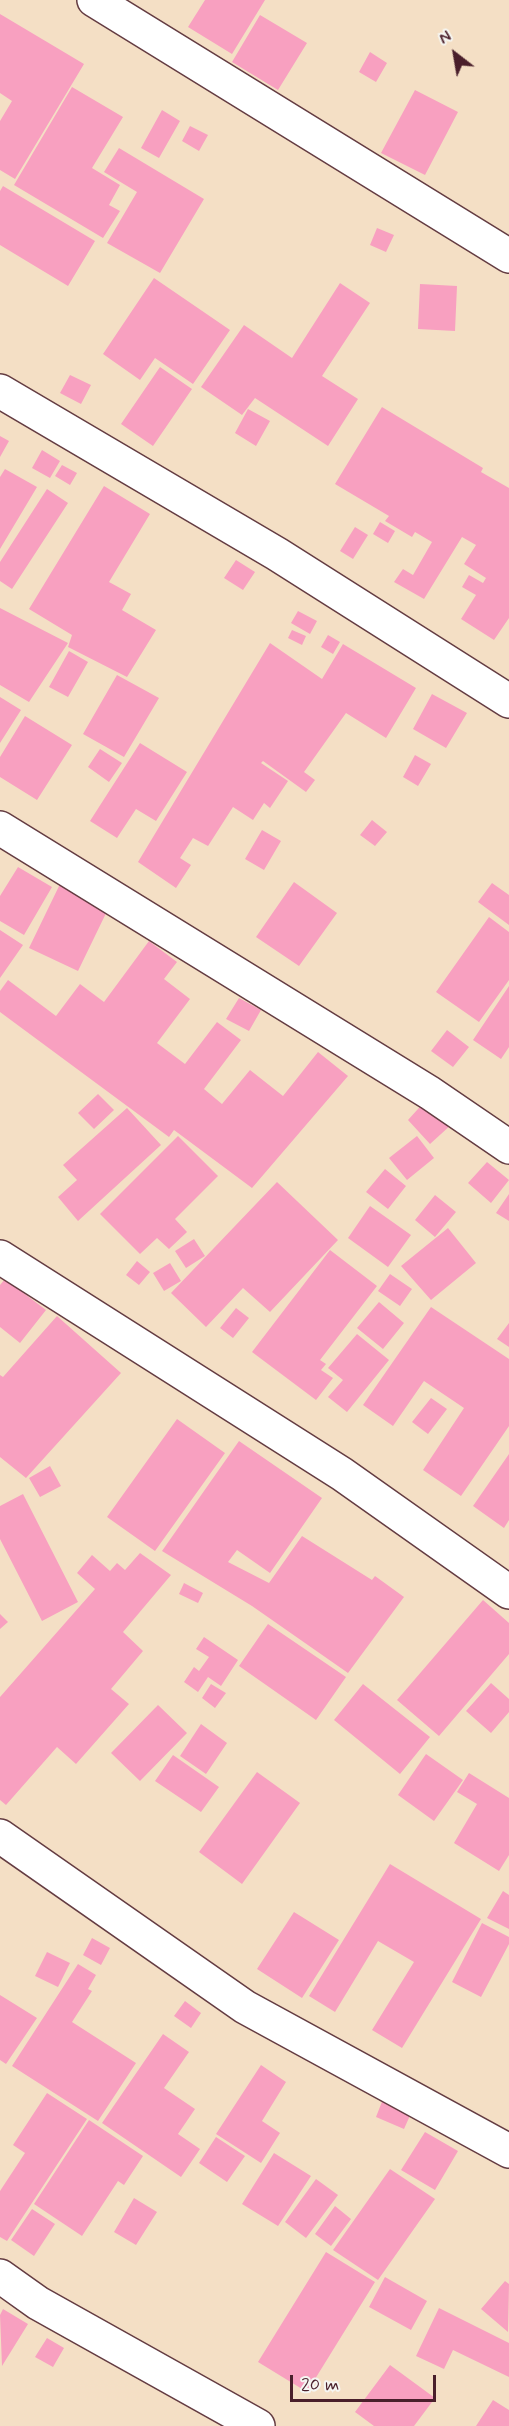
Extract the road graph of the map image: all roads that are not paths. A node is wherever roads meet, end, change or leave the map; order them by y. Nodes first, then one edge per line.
1 (94, 0) edge
2 (509, 256) edge
3 (0, 391) edge
4 (509, 701) edge
5 (0, 828) edge
6 (509, 1147) edge
7 (0, 1257) edge
8 (509, 1592) edge
9 (0, 1836) edge
10 (509, 2151) edge
11 (0, 2276) edge
12 (258, 2426) edge

1 - 2 street
3 - 4 street
5 - 6 street
7 - 8 street
9 - 10 street
11 - 12 street

